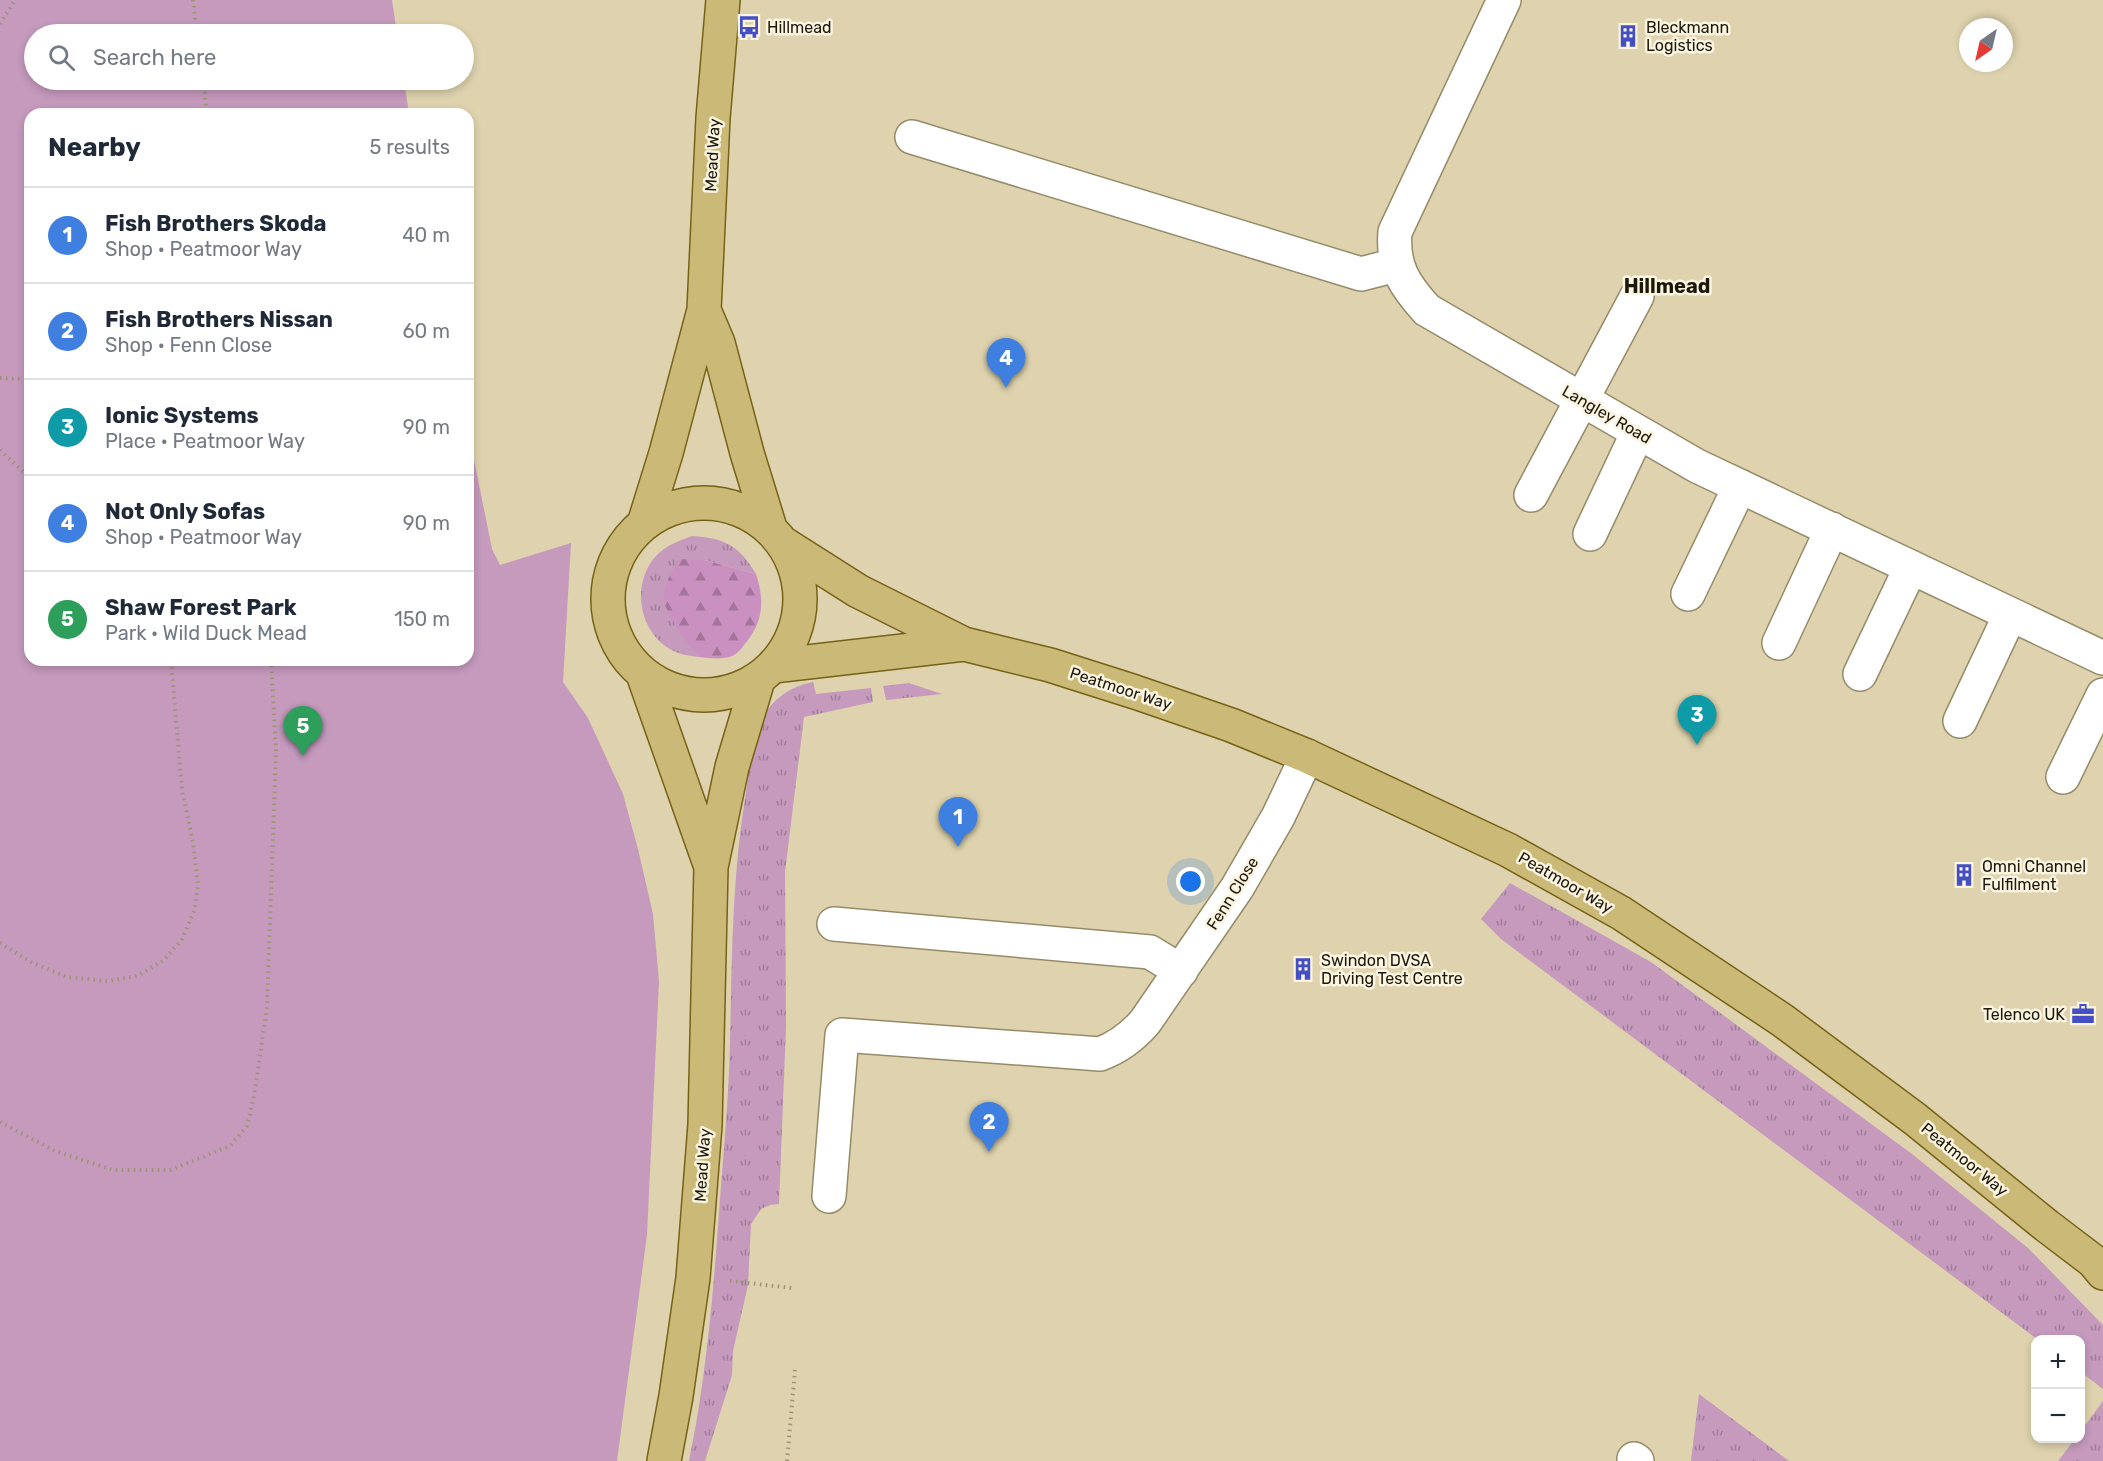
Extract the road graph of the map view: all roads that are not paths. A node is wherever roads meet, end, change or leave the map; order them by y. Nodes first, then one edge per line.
1 (723, 0) edge
2 (1504, 0) edge
3 (912, 137) dead end
4 (1396, 265) junction
5 (1637, 296) dead end
6 (704, 310) junction
7 (1582, 399) junction
8 (1638, 432) junction
9 (1740, 486) junction
10 (1531, 495) dead end
11 (644, 524) junction
12 (1832, 529) junction
13 (1590, 534) dead end
14 (777, 536) junction
15 (1911, 567) junction
16 (1688, 594) dead end
17 (2010, 615) junction
18 (1779, 643) dead end
19 (964, 644) junction
20 (2103, 658) edge
21 (766, 673) junction
22 (643, 674) junction
23 (1860, 674) dead end
24 (2103, 695) edge
25 (1960, 721) dead end
26 (1307, 756) junction
27 (2063, 777) dead end
28 (711, 867) junction
29 (834, 924) dead end
30 (1180, 971) junction
31 (830, 1196) dead end
32 (2100, 1266) edge
33 (664, 1461) edge

1 - 6 main road, Mead Way
2 - 4 street, Langley Road
3 - 4 street
4 - 7 street, Langley Road
5 - 7 street
6 - 11 main road, Mead Way
6 - 14 main road, Mead Way
7 - 8 street, Langley Road
7 - 10 street
8 - 9 street, Langley Road
8 - 13 street
9 - 12 street, Langley Road
9 - 16 street
11 - 14 main road
11 - 22 main road
12 - 15 street, Langley Road
12 - 18 street
14 - 19 main road, Peatmoor Way
14 - 21 main road
15 - 17 street, Langley Road
15 - 23 street
17 - 20 street, Langley Road
17 - 25 street
19 - 21 main road, Peatmoor Way
19 - 26 main road, Peatmoor Way
21 - 22 main road
21 - 28 main road, Mead Way
22 - 28 main road, Mead Way
24 - 27 street
26 - 30 street, Fenn Close
26 - 32 main road, Peatmoor Way
28 - 33 main road, Mead Way
29 - 30 street
30 - 31 street, Fenn Close

